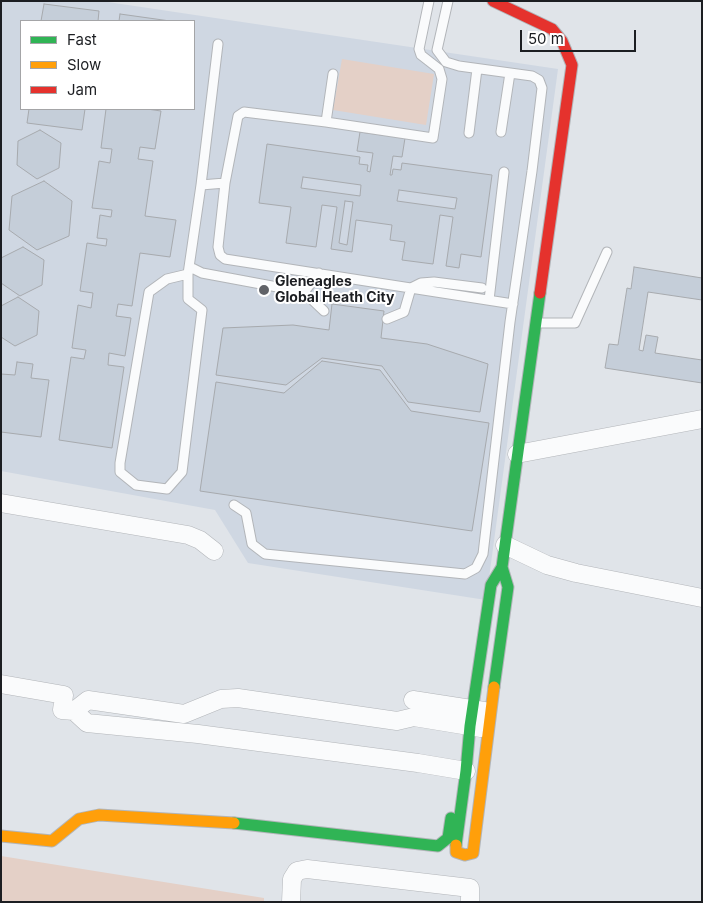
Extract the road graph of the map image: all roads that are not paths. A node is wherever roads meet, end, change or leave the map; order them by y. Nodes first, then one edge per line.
1 (429, 1) edge
2 (448, 1) edge
3 (493, 1) edge
4 (218, 44) dead end
5 (477, 68) junction
6 (510, 73) junction
7 (334, 74) dead end
8 (326, 122) junction
9 (501, 132) dead end
10 (469, 133) dead end
11 (504, 172) dead end
12 (225, 183) junction
13 (201, 184) junction
14 (607, 252) dead end
15 (189, 271) junction
16 (319, 273) junction
17 (411, 288) junction
18 (482, 288) dead end
19 (304, 292) junction
20 (489, 300) junction
21 (513, 304) junction
22 (324, 311) dead end
23 (388, 319) dead end
24 (536, 323) junction
25 (702, 419) edge
26 (517, 454) junction
27 (1, 504) edge
28 (234, 505) dead end
29 (505, 546) junction
30 (214, 551) dead end
31 (502, 567) junction
32 (702, 598) edge
33 (1, 684) edge
34 (412, 700) dead end
35 (74, 711) junction
36 (491, 712) junction
37 (471, 718) junction
38 (489, 729) junction
39 (462, 770) junction
40 (1, 836) edge
41 (291, 902) edge
42 (470, 902) edge

1 - 8 lane
2 - 5 lane
3 - 24 street
4 - 13 lane
5 - 6 lane
5 - 10 lane
6 - 9 lane
6 - 21 lane
7 - 8 lane
8 - 12 lane
11 - 20 lane
12 - 13 lane
12 - 16 lane
13 - 15 lane
14 - 24 lane
15 - 15 lane
15 - 19 lane
16 - 17 lane
16 - 19 lane
17 - 18 lane
17 - 20 lane
17 - 23 lane
19 - 22 lane
20 - 21 lane
21 - 28 lane
24 - 26 street
25 - 26 street
26 - 29 street
27 - 30 street
29 - 31 street
29 - 32 street
31 - 36 street
31 - 37 street
33 - 35 street
34 - 37 street
35 - 37 street
35 - 39 street
36 - 37 street
36 - 38 street
37 - 38 street
37 - 39 street
38 - 39 street
39 - 40 street
41 - 42 street

